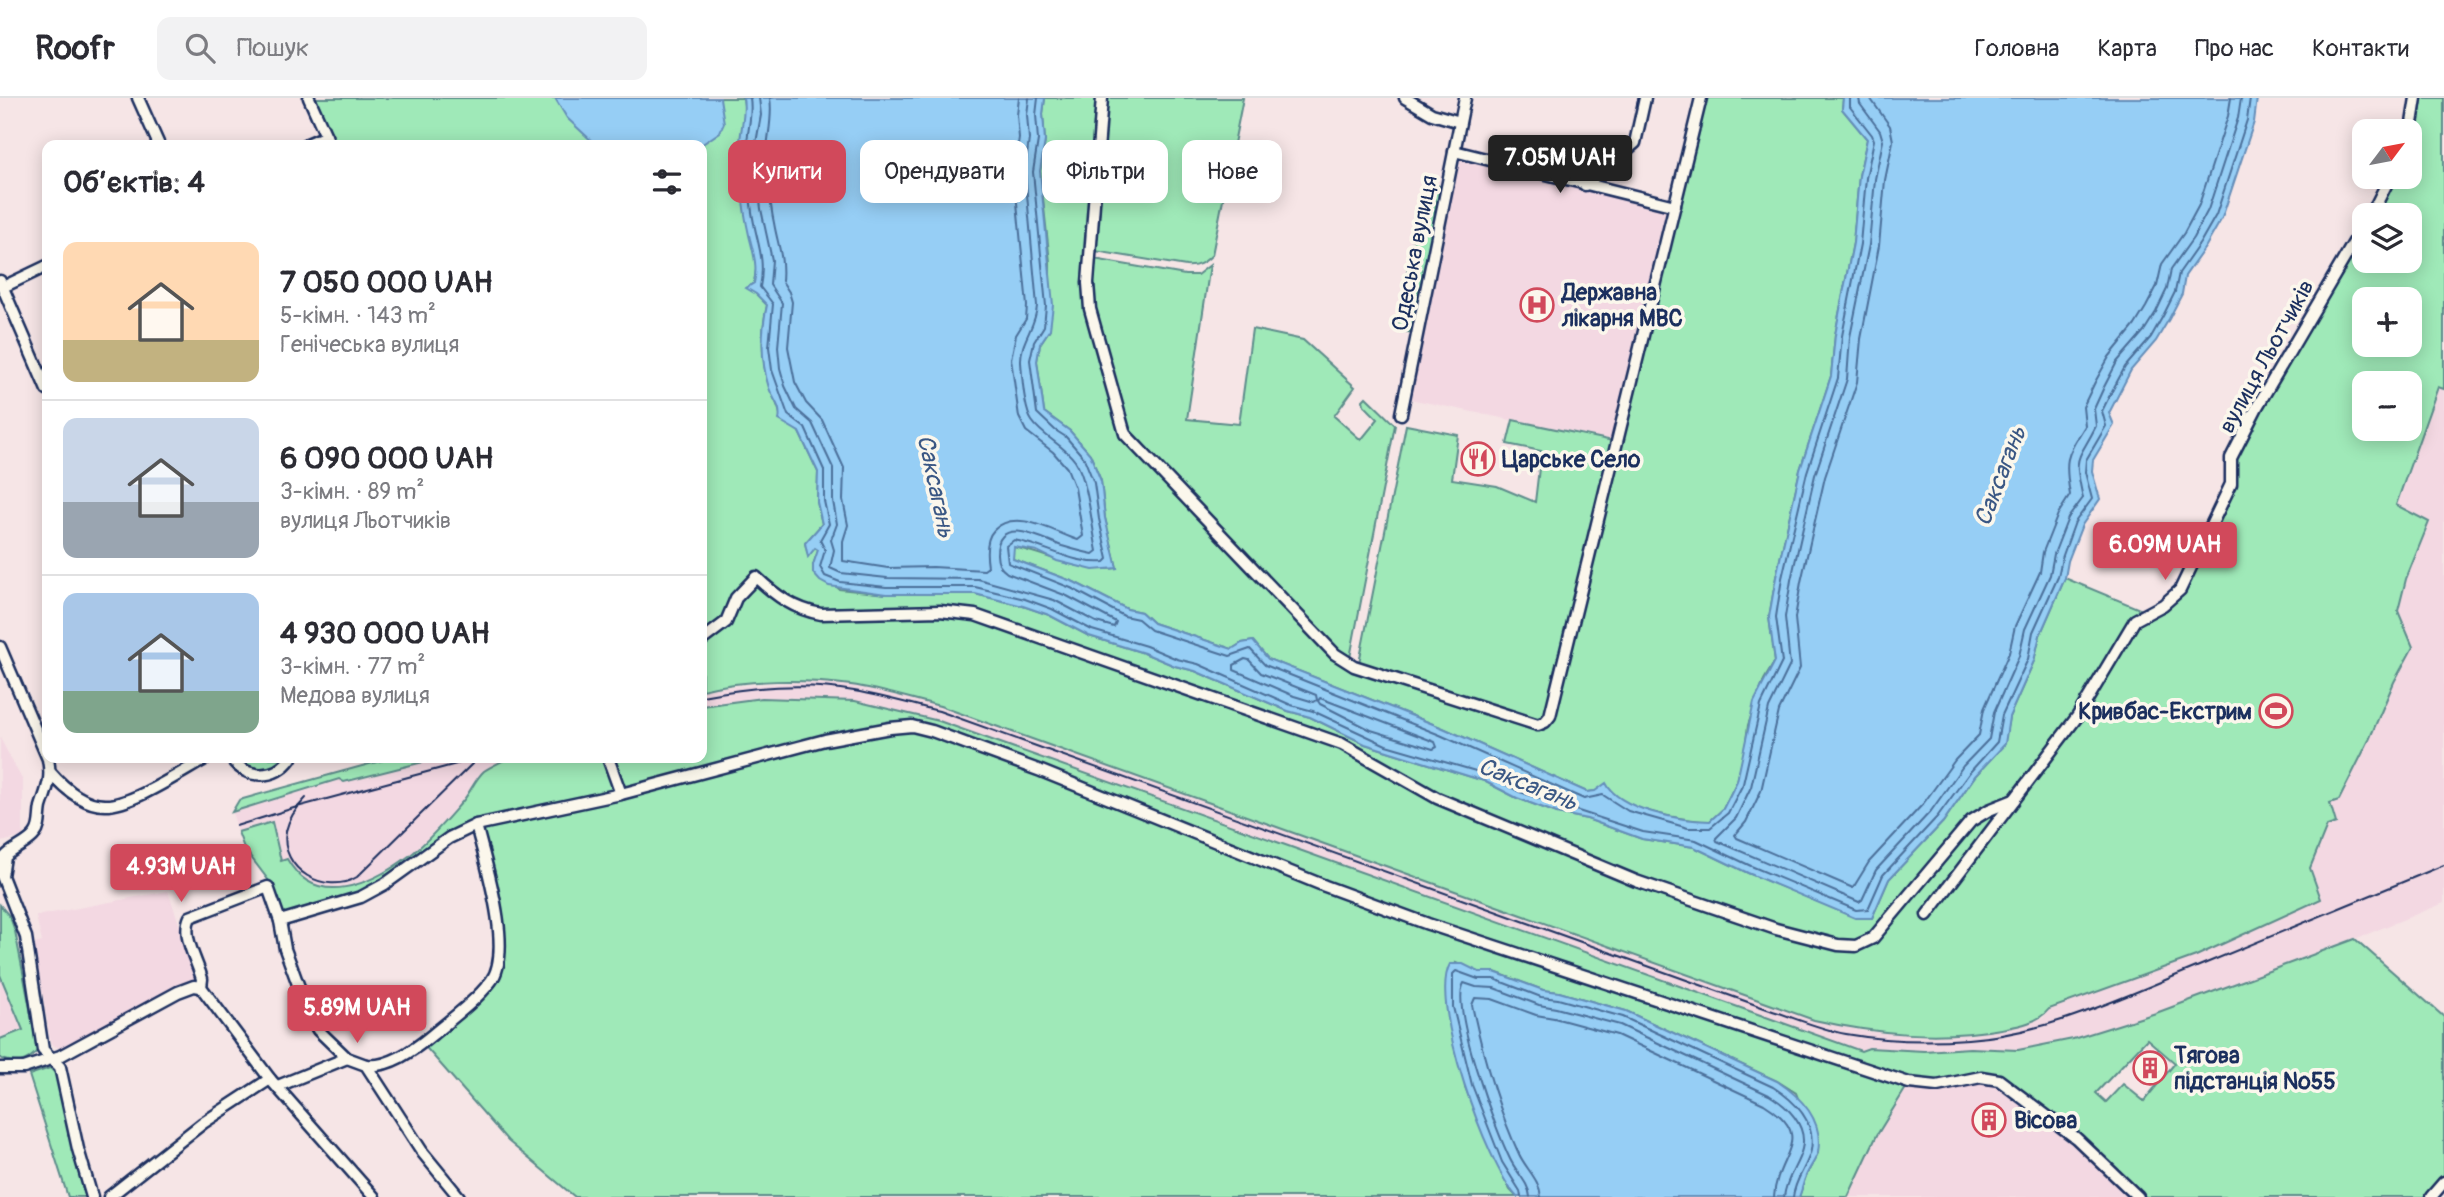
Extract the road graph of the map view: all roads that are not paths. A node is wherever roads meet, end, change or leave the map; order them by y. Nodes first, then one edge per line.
1 (138, 98) edge
2 (309, 98) edge
3 (1102, 98) edge
4 (1405, 98) edge
5 (1465, 98) edge
6 (1645, 98) edge
7 (1701, 98) edge
8 (2416, 98) edge
9 (2413, 119) edge
10 (1460, 122) junction
11 (157, 140) edge
12 (328, 140) edge
13 (1454, 151) junction
14 (1585, 185) junction
15 (1675, 206) junction
16 (2352, 246) edge
17 (42, 268) edge
18 (1, 284) edge
19 (42, 378) edge
20 (1401, 414) dead end
21 (707, 635) edge
22 (0, 647) edge
23 (42, 746) edge
24 (48, 763) edge
25 (198, 763) edge
26 (236, 763) edge
27 (286, 763) edge
28 (610, 763) edge
29 (50, 772) junction
30 (621, 794) junction
31 (2014, 800) junction
32 (476, 825) junction
33 (1927, 915) dead end
34 (280, 921) junction
35 (201, 987) junction
36 (346, 1058) junction
37 (50, 1059) junction
38 (366, 1065) junction
39 (0, 1068) edge
40 (274, 1083) junction
41 (2444, 1182) edge
42 (92, 1197) edge
43 (109, 1197) edge
44 (374, 1197) edge
45 (460, 1197) edge
46 (2138, 1197) edge
47 (2431, 1197) edge

1 - 11 street
2 - 12 street
3 - 15 street
4 - 10 street
5 - 10 street, Одеська вулиця
6 - 14 street
7 - 15 street
8 - 9 street
10 - 13 street, Одеська вулиця
13 - 14 street
13 - 20 street, Одеська вулиця
14 - 15 street
16 - 31 street, вулиця Льотчиків
17 - 18 street
18 - 19 street
21 - 31 street
22 - 23 street
24 - 29 street
25 - 29 street
26 - 27 street
28 - 30 street
29 - 37 street
30 - 32 street
30 - 46 street
31 - 33 street, вулиця Льотчиків
32 - 34 street
32 - 38 street
34 - 35 street
34 - 36 street
35 - 37 street
35 - 40 street
36 - 38 street
36 - 40 street
37 - 39 street
37 - 42 street
38 - 45 street
40 - 43 street
40 - 44 street
41 - 47 street

